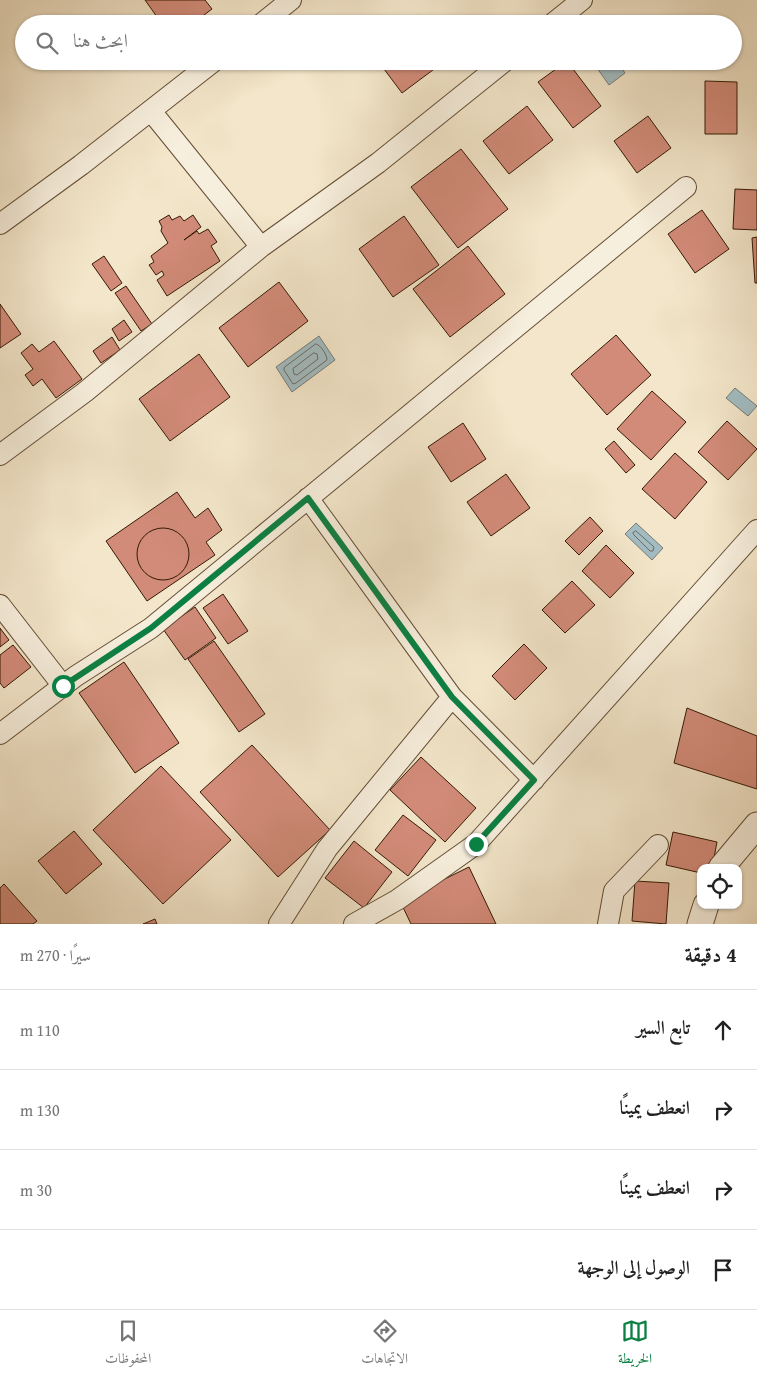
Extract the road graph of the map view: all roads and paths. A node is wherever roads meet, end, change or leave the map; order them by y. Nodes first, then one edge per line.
1 (291, 0) edge
2 (582, 0) edge
3 (272, 15) edge
4 (563, 15) edge
5 (203, 70) edge
6 (493, 70) edge
7 (151, 111) junction
8 (686, 187) dead end
9 (0, 224) edge
10 (261, 247) junction
11 (0, 455) edge
12 (308, 498) junction
13 (757, 530) edge
14 (0, 605) edge
15 (63, 686) junction
16 (452, 697) junction
17 (0, 734) edge
18 (534, 780) junction
19 (757, 825) edge
20 (658, 846) dead end
21 (724, 864) edge
22 (705, 909) edge
23 (279, 924) edge
24 (354, 924) edge
25 (608, 924) edge
26 (700, 924) edge

1 - 3 street
2 - 4 street
5 - 7 street
6 - 10 street
7 - 9 street
7 - 10 street
8 - 12 street
10 - 11 street
12 - 15 street
12 - 16 street
13 - 18 street
14 - 15 street
15 - 17 street
16 - 18 street
16 - 23 street
18 - 24 street
19 - 21 street
20 - 25 street
22 - 26 street

